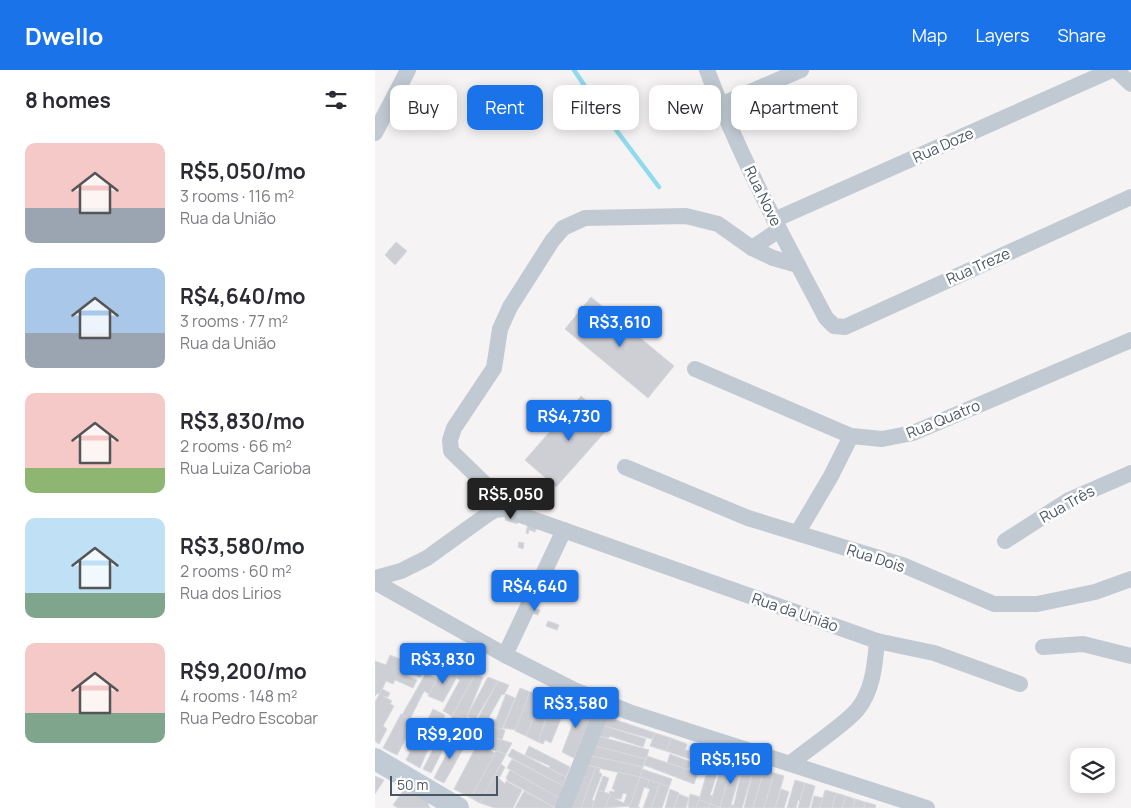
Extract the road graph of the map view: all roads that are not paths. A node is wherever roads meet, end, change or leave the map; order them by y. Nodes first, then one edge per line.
1 (408, 70) edge
2 (707, 70) edge
3 (801, 70) edge
4 (1112, 70) edge
5 (1116, 70) edge
6 (1131, 84) edge
7 (713, 85) edge
8 (721, 105) edge
9 (721, 107) edge
10 (375, 133) edge
11 (1131, 197) edge
12 (777, 225) junction
13 (752, 248) junction
14 (798, 265) junction
15 (826, 318) joint
16 (1131, 340) edge
17 (695, 369) dead end
18 (851, 436) junction
19 (625, 467) dead end
20 (1131, 473) edge
21 (504, 509) junction
22 (564, 530) junction
23 (799, 532) junction
24 (1005, 541) dead end
25 (1131, 579) edge
26 (375, 580) edge
27 (877, 641) junction
28 (1043, 647) dead end
29 (505, 655) junction
30 (1131, 656) edge
31 (1020, 684) dead end
32 (605, 702) junction
33 (375, 759) edge
34 (791, 763) junction
35 (458, 808) edge
36 (563, 808) edge
37 (927, 808) edge

1 - 10 street
2 - 7 street, Rua Nove
3 - 8 street
4 - 12 street, Rua Doze
5 - 6 street
9 - 12 street, Rua Nove
11 - 15 street, Rua Treze
12 - 13 street, Rua Doze
12 - 14 street, Rua Nove
13 - 14 street
13 - 21 street
14 - 15 street, Rua Nove
16 - 18 street, Rua Quatro
17 - 18 street, Rua Quatro
18 - 23 street
19 - 23 street, Rua Dois
20 - 24 street, Rua Três
21 - 22 street, Rua da União
21 - 26 street
22 - 27 street, Rua da União
22 - 29 street
23 - 25 street, Rua Dois
26 - 29 street
27 - 31 street, Rua da União
27 - 34 street
28 - 30 street
29 - 32 street
32 - 34 street
32 - 36 street
33 - 35 main road
34 - 37 street

